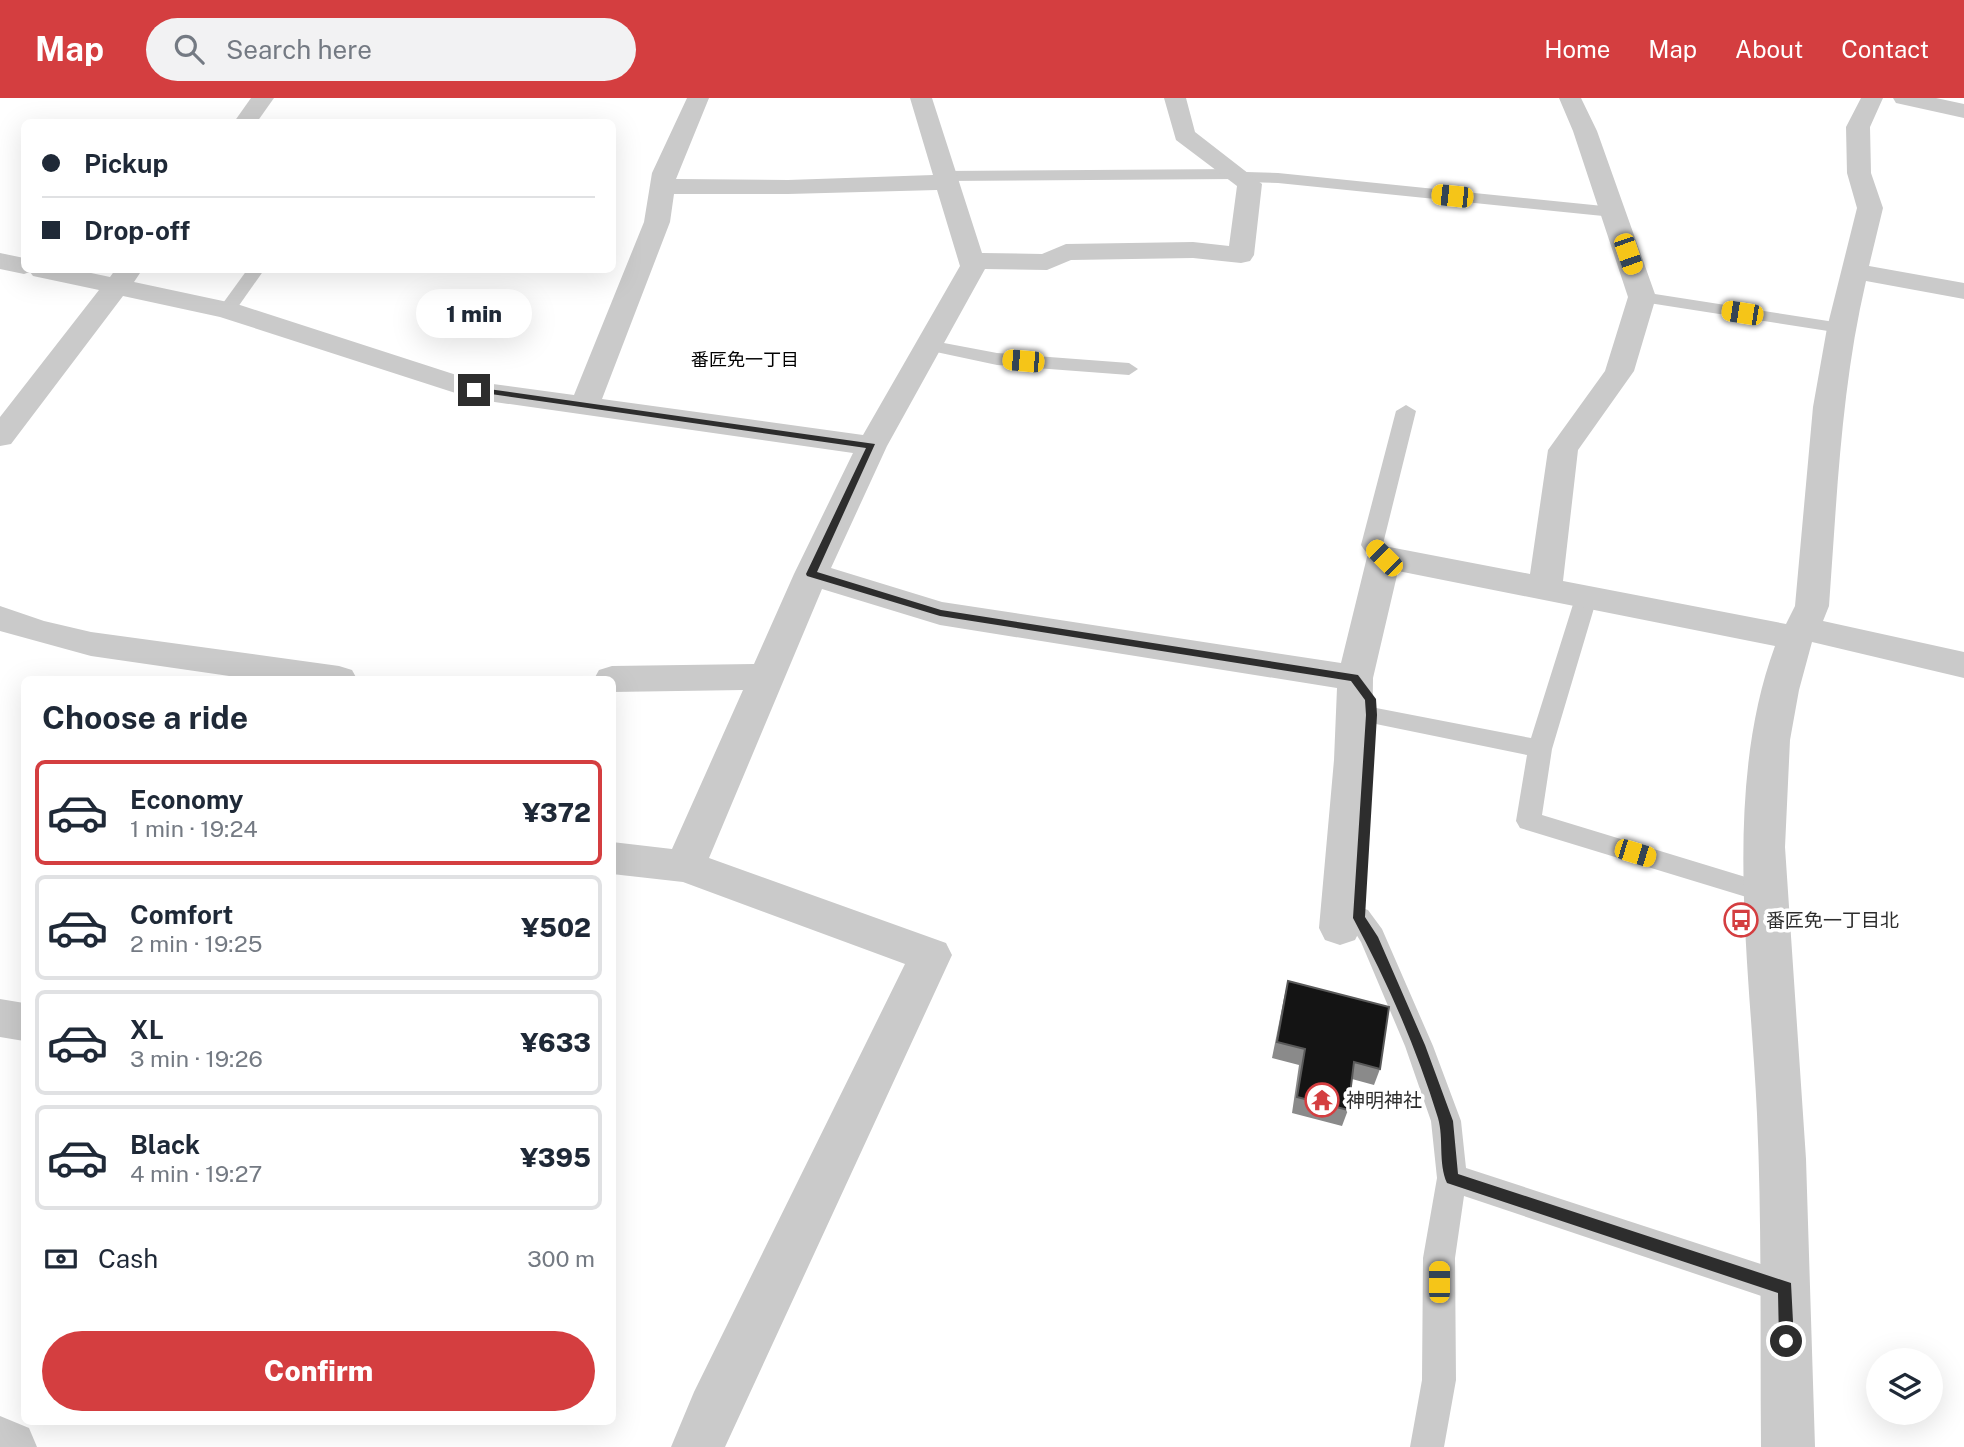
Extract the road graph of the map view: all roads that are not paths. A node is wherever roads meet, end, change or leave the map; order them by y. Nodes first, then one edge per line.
1 (263, 98) edge
2 (698, 98) edge
3 (921, 98) edge
4 (1175, 98) edge
5 (1570, 98) edge
6 (1872, 98) edge
7 (1904, 98) edge
8 (1964, 111) edge
9 (247, 119) edge
10 (1241, 175) junction
11 (944, 179) junction
12 (662, 186) junction
13 (1613, 212) junction
14 (0, 261) edge
15 (972, 261) junction
16 (21, 265) edge
17 (1855, 271) junction
18 (77, 273) edge
19 (253, 273) edge
20 (123, 277) edge
21 (1964, 290) edge
22 (1642, 297) junction
23 (227, 310) junction
24 (1841, 328) junction
25 (929, 345) junction
26 (1129, 369) dead end
27 (584, 407) junction
28 (1406, 411) dead end
29 (0, 437) edge
30 (872, 446) junction
31 (1384, 558) junction
32 (811, 574) junction
33 (1545, 589) junction
34 (1586, 598) junction
35 (0, 618) edge
36 (1800, 633) junction
37 (1964, 665) edge
38 (318, 676) edge
39 (768, 677) junction
40 (1355, 678) junction
41 (616, 679) edge
42 (1371, 715) junction
43 (1540, 749) junction
44 (616, 858) edge
45 (685, 866) junction
46 (1766, 893) junction
47 (1350, 923) junction
48 (0, 1018) edge
49 (21, 1022) edge
50 (1452, 1178) junction
51 (1785, 1288) junction
52 (0, 1443) edge
53 (10, 1447) edge
54 (698, 1447) edge
55 (1427, 1447) edge
56 (1788, 1447) edge

1 - 9 street
2 - 12 street
3 - 11 street
4 - 10 street
5 - 13 street
6 - 17 street
7 - 8 street
10 - 11 lane
10 - 13 lane
10 - 15 street
11 - 12 street
11 - 15 street
12 - 27 street
13 - 22 street
14 - 16 street
15 - 25 street
17 - 21 street
17 - 24 street
18 - 20 street
19 - 23 lane
20 - 23 street
20 - 29 street
22 - 24 lane
22 - 33 street
23 - 27 street
24 - 36 street
25 - 26 lane
25 - 30 street
27 - 30 street
28 - 31 lane
30 - 32 street
31 - 33 street
31 - 40 street
32 - 39 street
32 - 40 street
33 - 34 street
34 - 36 street
34 - 43 lane
35 - 38 street
36 - 37 street
36 - 46 street
39 - 41 street
39 - 45 street
40 - 42 street
40 - 47 street
42 - 43 lane
42 - 47 street
43 - 46 lane
44 - 45 street
45 - 54 street
46 - 51 street
47 - 50 lane
48 - 49 street
50 - 51 lane
50 - 55 lane
51 - 56 street
52 - 53 street

